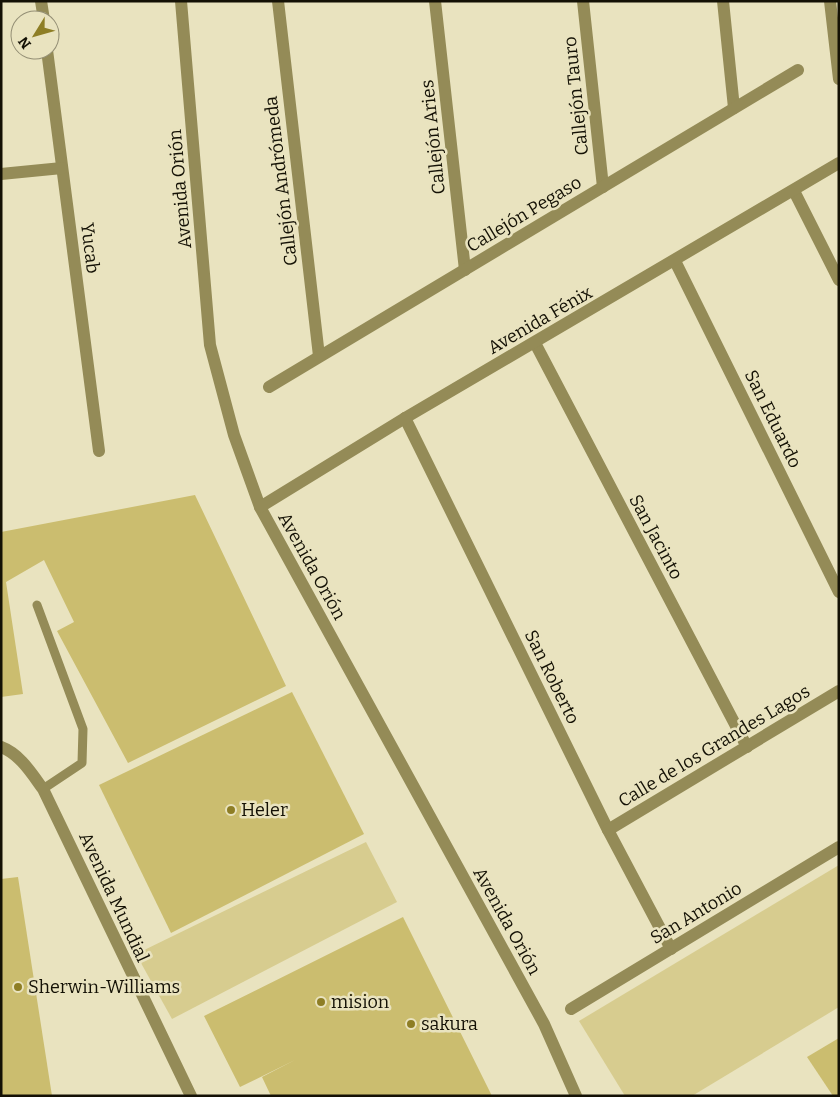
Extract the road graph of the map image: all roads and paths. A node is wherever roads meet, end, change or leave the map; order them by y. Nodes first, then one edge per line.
1 (181, 1) edge
2 (278, 1) edge
3 (435, 1) edge
4 (583, 1) edge
5 (723, 1) edge
6 (830, 1) edge
7 (48, 60) edge
8 (798, 70) dead end
9 (839, 79) edge
10 (734, 108) junction
11 (839, 164) edge
12 (62, 168) junction
13 (1, 174) edge
14 (603, 187) junction
15 (794, 191) junction
16 (675, 261) junction
17 (465, 270) junction
18 (839, 280) edge
19 (535, 343) junction
20 (319, 356) junction
21 (268, 387) dead end
22 (405, 418) junction
23 (99, 451) dead end
24 (260, 507) junction
25 (839, 592) edge
26 (37, 605) dead end
27 (839, 691) edge
28 (747, 747) junction
29 (4, 748) edge
30 (43, 789) junction
31 (608, 830) junction
32 (839, 848) edge
33 (670, 949) junction
34 (571, 1009) dead end
35 (191, 1096) edge
36 (576, 1096) edge

1 - 24 street, Avenida Orión
2 - 20 street, Callejón Andrómeda
3 - 17 street, Callejón Aries
4 - 14 street, Callejón Tauro
5 - 10 street
6 - 9 street
7 - 12 street, Yucab
8 - 10 street, Callejón Pegaso
10 - 14 street, Callejón Pegaso
11 - 15 street, Avenida Fénix
12 - 13 street
12 - 23 street, Yucab
14 - 17 street, Callejón Pegaso
15 - 16 street, Avenida Fénix
15 - 18 street
16 - 19 street, Avenida Fénix
16 - 25 street, San Eduardo
17 - 20 street, Callejón Pegaso
19 - 22 street, Avenida Fénix
19 - 28 street, San Jacinto
20 - 21 street, Callejón Pegaso
22 - 24 street, Avenida Fénix
22 - 31 street, San Roberto
24 - 36 street, Avenida Orión
26 - 30 lane
27 - 28 street, Calle de los Grandes Lagos
28 - 31 street, Calle de los Grandes Lagos
29 - 30 street, Avenida Mundial
30 - 35 street, Avenida Mundial
31 - 33 street, San Roberto
32 - 33 street, San Antonio
33 - 34 street, San Antonio

